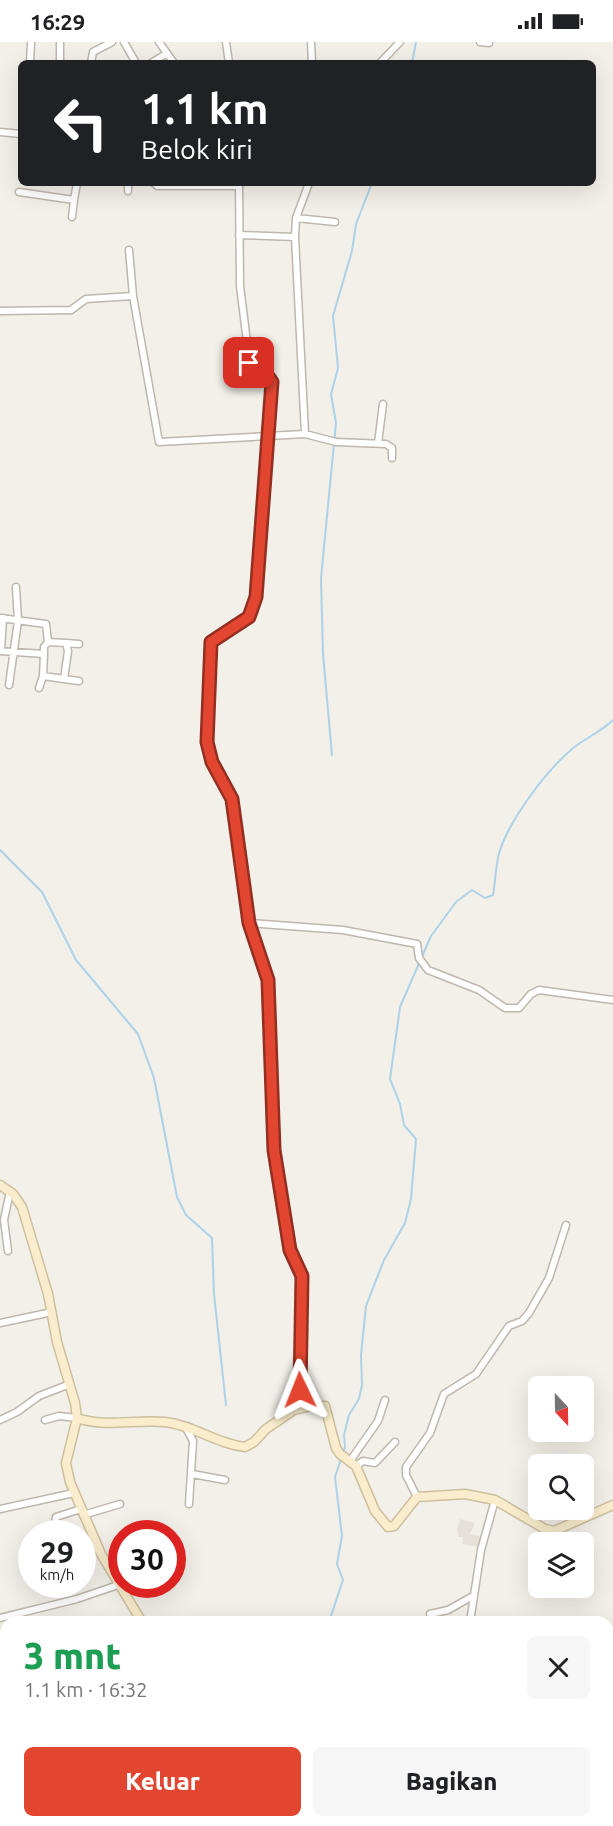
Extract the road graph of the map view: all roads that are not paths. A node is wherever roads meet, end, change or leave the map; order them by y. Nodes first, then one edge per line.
1 (31, 42) edge
2 (60, 42) edge
3 (112, 42) edge
4 (124, 42) edge
5 (159, 42) edge
6 (226, 42) edge
7 (311, 42) edge
8 (395, 42) edge
9 (480, 42) edge
10 (488, 42) edge
11 (166, 54) junction
12 (30, 60) edge
13 (60, 60) edge
14 (92, 60) edge
15 (134, 60) edge
16 (156, 60) edge
17 (171, 60) edge
18 (229, 60) edge
19 (312, 60) edge
20 (383, 60) edge
21 (0, 132) edge
22 (18, 134) edge
23 (76, 186) edge
24 (239, 186) edge
25 (308, 186) edge
26 (19, 192) dead end
27 (74, 200) junction
28 (72, 217) dead end
29 (296, 218) junction
30 (335, 222) dead end
31 (239, 235) junction
32 (295, 237) junction
33 (129, 250) dead end
34 (133, 296) junction
35 (0, 311) edge
36 (383, 404) dead end
37 (267, 434) junction
38 (305, 434) junction
39 (378, 443) junction
40 (392, 458) dead end
41 (16, 587) dead end
42 (1, 618) edge
43 (18, 621) junction
44 (48, 642) junction
45 (66, 644) junction
46 (79, 644) dead end
47 (0, 651) edge
48 (15, 652) junction
49 (44, 654) junction
50 (43, 676) junction
51 (64, 679) junction
52 (79, 681) dead end
53 (9, 685) dead end
54 (39, 688) dead end
55 (249, 923) junction
56 (613, 1000) edge
57 (0, 1186) edge
58 (10, 1191) junction
59 (566, 1224) dead end
60 (8, 1251) dead end
61 (52, 1312) junction
62 (0, 1323) edge
63 (70, 1384) junction
64 (385, 1400) dead end
65 (296, 1410) junction
66 (77, 1418) junction
67 (0, 1420) edge
68 (45, 1420) dead end
69 (183, 1425) junction
70 (395, 1442) dead end
71 (353, 1463) junction
72 (192, 1474) junction
73 (225, 1479) dead end
74 (74, 1493) junction
75 (417, 1497) junction
76 (495, 1500) junction
77 (120, 1504) dead end
78 (189, 1504) dead end
79 (613, 1505) edge
80 (0, 1509) edge
81 (82, 1512) junction
82 (55, 1520) edge
83 (108, 1565) edge
84 (108, 1588) edge
85 (473, 1596) junction
86 (126, 1598) edge
87 (430, 1614) dead end
88 (8, 1616) edge
89 (138, 1616) edge
90 (471, 1616) edge

1 - 12 street
2 - 13 street
3 - 14 street
4 - 15 street
5 - 11 street
6 - 18 street
7 - 19 street
8 - 20 street
9 - 10 street
11 - 16 street
11 - 17 street
21 - 22 street
23 - 27 street
24 - 31 street
25 - 29 street
26 - 27 street
27 - 28 street
29 - 30 street
29 - 32 street
31 - 32 street
31 - 37 street
32 - 38 street
33 - 34 street
34 - 35 street
34 - 37 street
36 - 39 street
37 - 38 street
37 - 55 street
38 - 39 street
39 - 40 street
41 - 43 street
42 - 43 street
42 - 47 street
43 - 44 street
43 - 48 street
44 - 45 street
44 - 49 street
45 - 46 street
45 - 51 street
47 - 48 street
48 - 49 street
48 - 53 street
49 - 50 street
50 - 51 street
50 - 54 street
51 - 52 street
55 - 56 street
55 - 65 street
57 - 58 street
58 - 60 street
58 - 61 street
59 - 75 street
61 - 62 street
61 - 63 street
63 - 66 street
63 - 67 street
64 - 71 street
65 - 69 street
65 - 71 street
66 - 68 street
66 - 69 street
66 - 74 street
69 - 72 street
70 - 71 street
71 - 75 street
72 - 73 street
72 - 78 street
74 - 80 street
74 - 81 street
75 - 76 street
76 - 79 street
76 - 85 street
77 - 81 street
81 - 82 street
81 - 83 street
84 - 88 street
85 - 87 street
85 - 90 street
86 - 89 street

